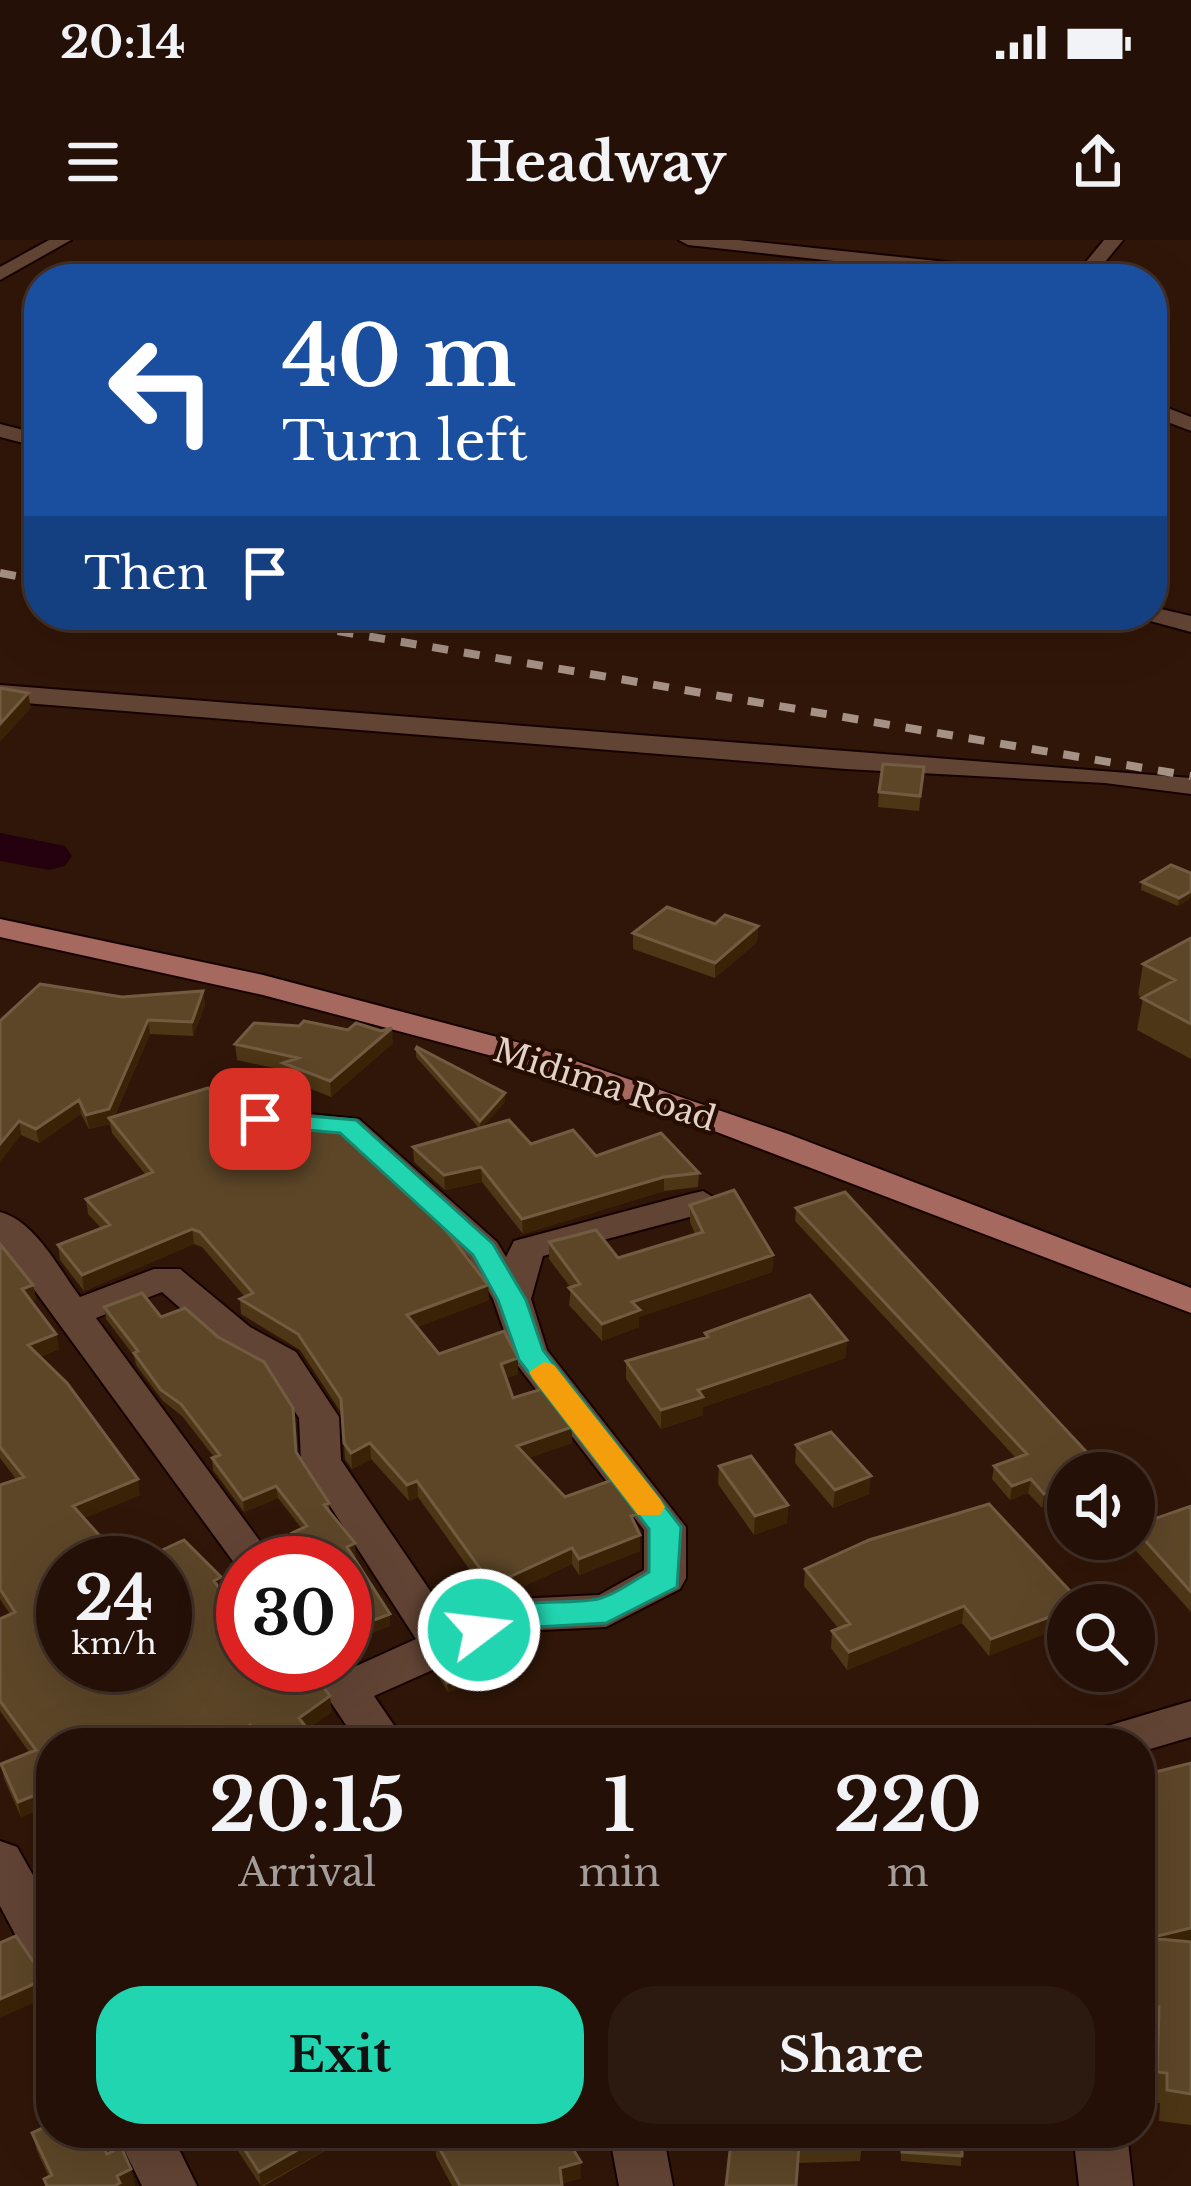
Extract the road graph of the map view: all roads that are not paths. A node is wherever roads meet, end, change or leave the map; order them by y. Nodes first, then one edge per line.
1 (62, 240) edge
2 (688, 240) edge
3 (1114, 240) edge
4 (911, 264) edge
5 (1094, 264) edge
6 (0, 274) edge
7 (0, 693) edge
8 (1191, 786) edge
9 (0, 928) edge
10 (260, 1119) edge
11 (703, 1202) edge
12 (0, 1223) edge
13 (512, 1300) junction
14 (1191, 1301) edge
15 (71, 1314) junction
16 (235, 1536) edge
17 (443, 1645) junction
18 (372, 1666) edge
19 (347, 1692) edge
20 (1191, 1719) edge
21 (372, 1728) edge
22 (1155, 1730) edge
23 (0, 1861) edge
24 (36, 1926) edge
25 (151, 2148) edge
26 (639, 2148) edge
27 (1102, 2148) edge
28 (170, 2186) edge
29 (646, 2186) edge
30 (1106, 2186) edge

1 - 6 street
2 - 4 street
3 - 5 street
7 - 8 street
9 - 14 main road, Midima Road
10 - 13 street
11 - 13 street
12 - 15 street
13 - 17 street
15 - 16 street
15 - 17 street
17 - 18 street
19 - 21 street
20 - 22 street
23 - 24 street
25 - 28 street
26 - 29 street
27 - 30 street

